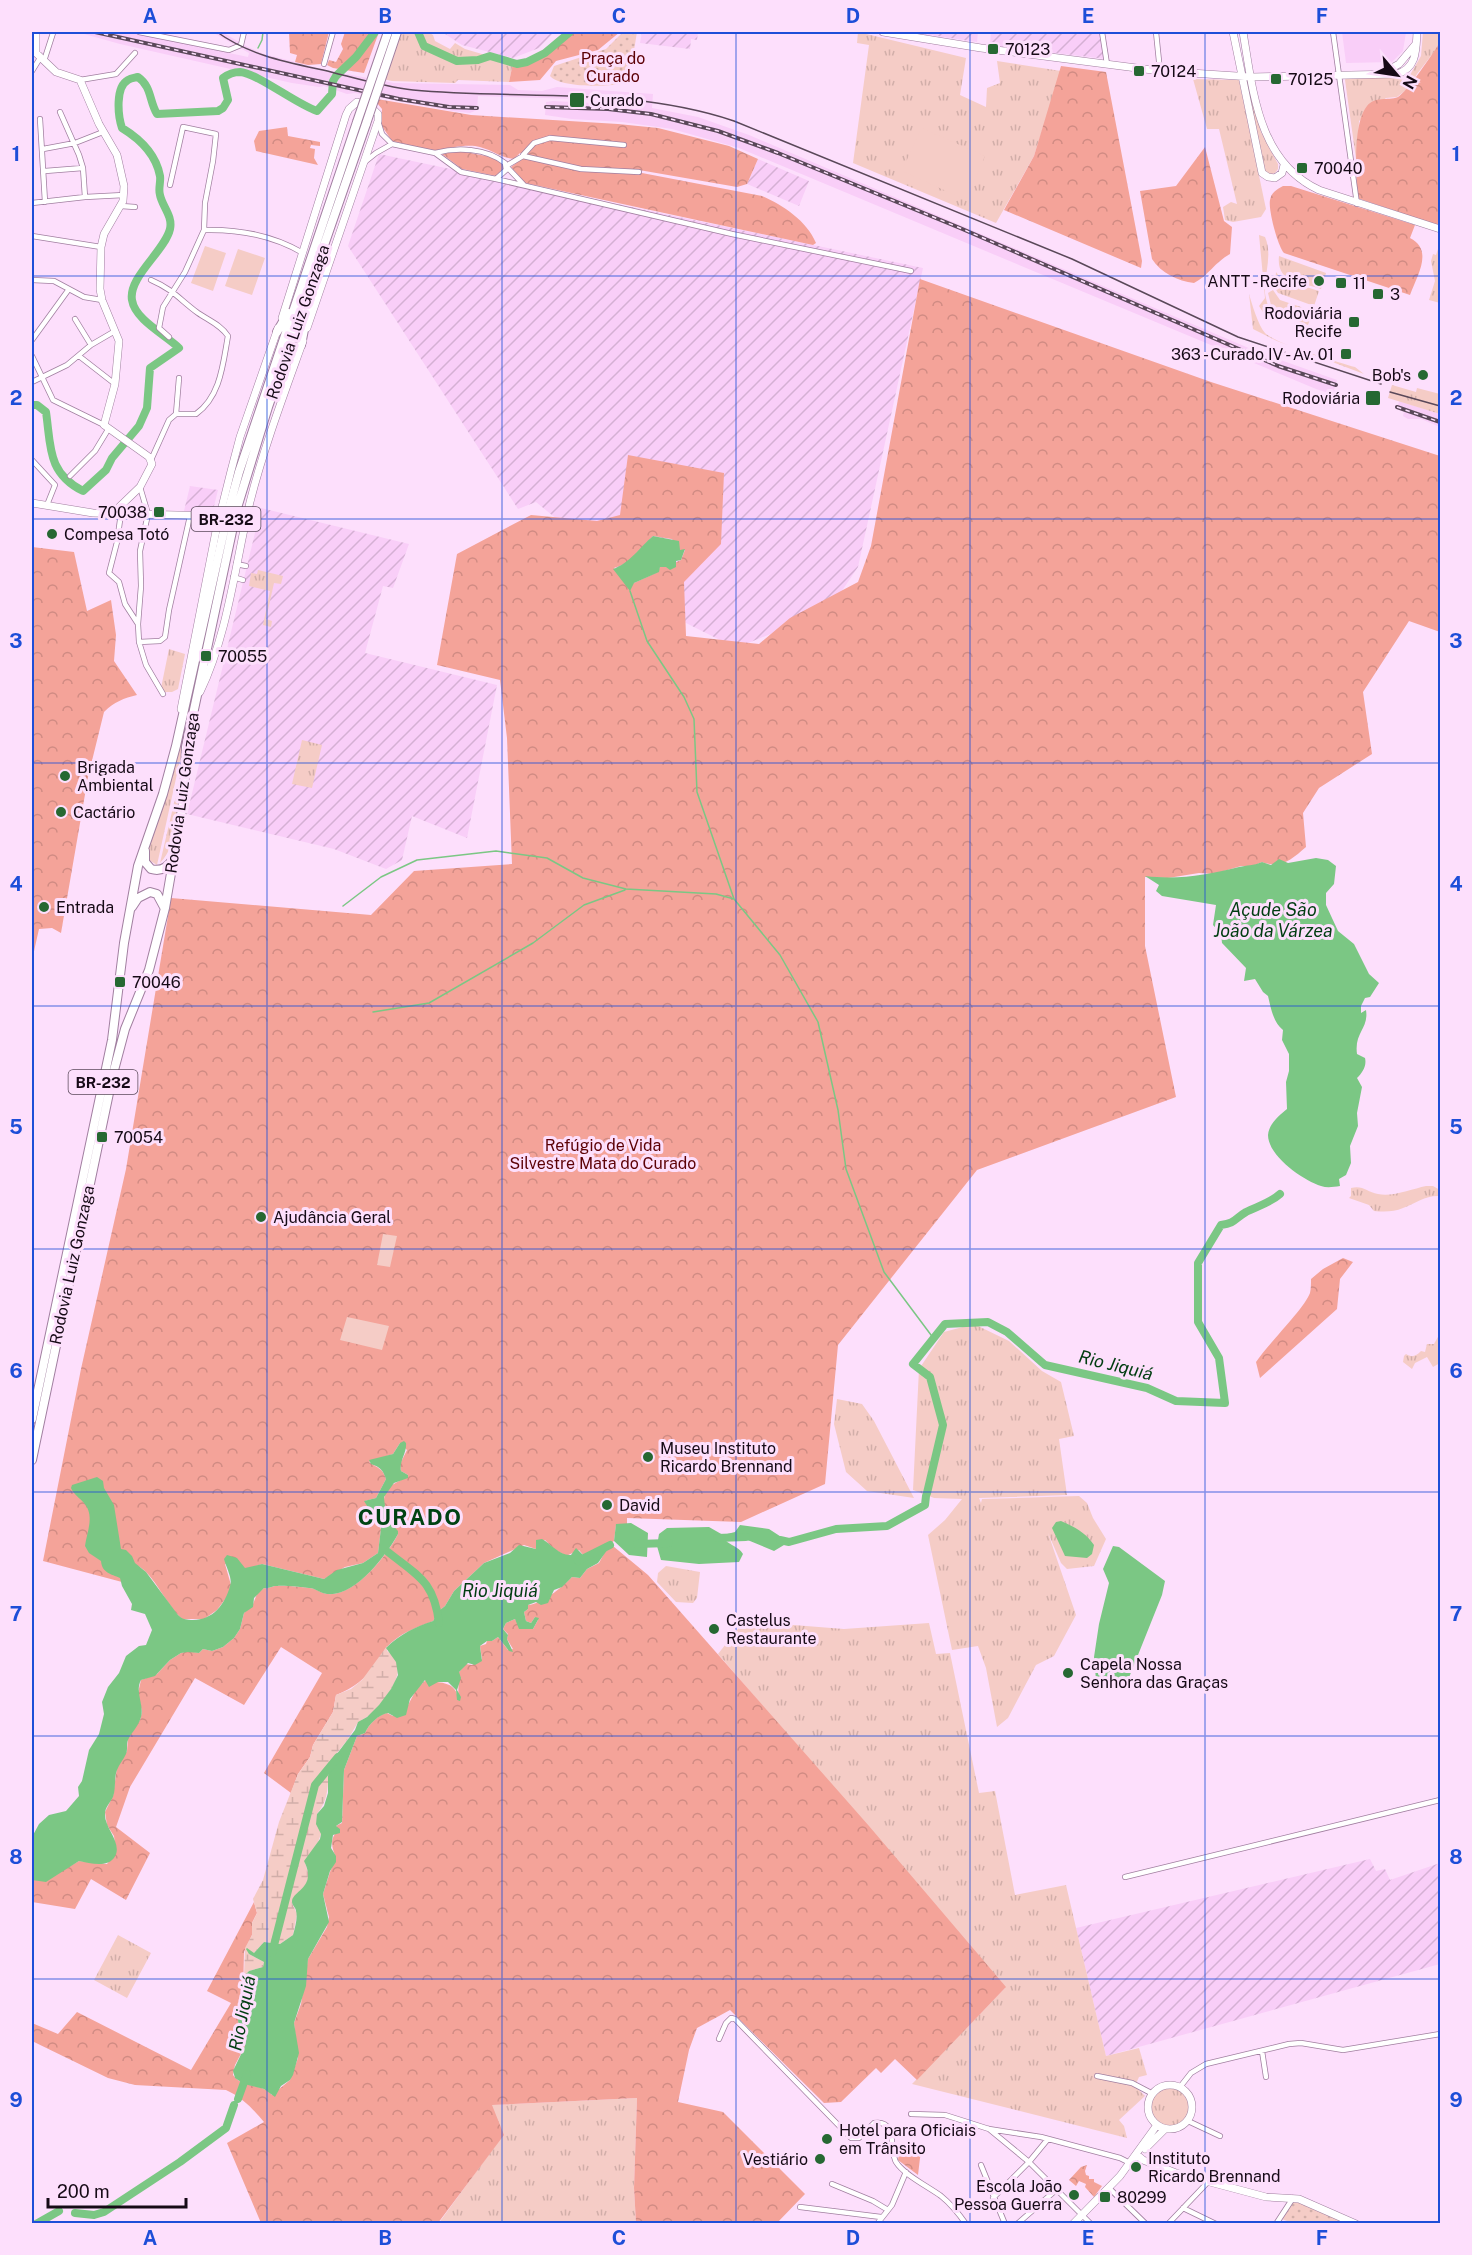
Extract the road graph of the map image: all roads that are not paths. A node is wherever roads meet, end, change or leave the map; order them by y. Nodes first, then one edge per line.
1 (36, 32) edge
2 (139, 32) edge
3 (244, 32) edge
4 (333, 32) edge
5 (388, 32) edge
6 (397, 32) edge
7 (883, 32) edge
8 (1102, 32) edge
9 (1156, 32) edge
10 (1233, 32) edge
11 (1243, 32) edge
12 (1333, 32) edge
13 (1417, 32) edge
14 (53, 33) dead end
15 (153, 33) edge
16 (135, 53) dead end
17 (38, 56) edge
18 (324, 64) dead end
19 (1107, 66) junction
20 (32, 71) edge
21 (1160, 71) junction
22 (1339, 75) junction
23 (1241, 77) junction
24 (1252, 77) junction
25 (80, 80) junction
26 (60, 112) dead end
27 (378, 121) junction
28 (362, 123) junction
29 (32, 124) edge
30 (103, 132) junction
31 (75, 143) junction
32 (392, 144) junction
33 (624, 145) dead end
34 (43, 149) junction
35 (435, 153) junction
36 (523, 156) junction
37 (364, 163) junction
38 (1284, 165) junction
39 (506, 166) junction
40 (83, 168) junction
41 (45, 171) junction
42 (639, 172) dead end
43 (496, 179) junction
44 (170, 185) dead end
45 (524, 185) junction
46 (124, 195) junction
47 (84, 197) junction
48 (45, 202) junction
49 (32, 203) edge
50 (1357, 204) junction
51 (121, 206) junction
52 (135, 207) dead end
53 (1427, 224) junction
54 (1440, 229) edge
55 (204, 230) junction
56 (32, 236) edge
57 (1435, 236) dead end
58 (101, 247) junction
59 (303, 253) junction
60 (911, 271) dead end
61 (315, 276) junction
62 (32, 280) edge
63 (151, 280) dead end
64 (69, 289) junction
65 (174, 291) junction
66 (297, 297) junction
67 (102, 300) junction
68 (75, 319) dead end
69 (115, 331) junction
70 (277, 332) junction
71 (169, 337) dead end
72 (32, 340) edge
73 (91, 345) junction
74 (301, 345) junction
75 (32, 356) edge
76 (79, 356) junction
77 (43, 377) junction
78 (179, 378) dead end
79 (32, 382) edge
80 (115, 384) junction
81 (176, 414) junction
82 (106, 427) junction
83 (32, 460) edge
84 (151, 460) junction
85 (70, 476) dead end
86 (140, 488) junction
87 (32, 503) edge
88 (46, 506) junction
89 (117, 513) junction
90 (148, 514) junction
91 (190, 516) junction
92 (219, 516) junction
93 (236, 564) junction
94 (246, 566) dead end
95 (233, 577) junction
96 (243, 580) dead end
97 (138, 624) junction
98 (139, 642) junction
99 (163, 694) dead end
100 (195, 703) junction
101 (176, 746) junction
102 (145, 844) junction
103 (174, 855) junction
104 (130, 908) junction
105 (165, 908) junction
106 (32, 1419) edge
107 (32, 1460) edge
108 (1440, 1800) edge
109 (1125, 1877) dead end
110 (1440, 2034) edge
111 (719, 2039) dead end
112 (1262, 2051) junction
113 (1097, 2076) dead end
114 (1266, 2077) dead end
115 (1180, 2087) junction
116 (1153, 2094) junction
117 (911, 2114) dead end
118 (1188, 2121) junction
119 (1157, 2125) junction
120 (989, 2129) junction
121 (1165, 2129) junction
122 (1221, 2136) dead end
123 (1048, 2139) junction
124 (1147, 2147) junction
125 (1137, 2156) junction
126 (1029, 2162) junction
127 (1130, 2163) junction
128 (1152, 2163) junction
129 (981, 2165) dead end
130 (906, 2172) junction
131 (1208, 2182) junction
132 (832, 2184) dead end
133 (1109, 2188) junction
134 (1056, 2190) junction
135 (993, 2198) junction
136 (1293, 2198) junction
137 (800, 2207) dead end
138 (1183, 2208) junction
139 (888, 2210) junction
140 (1082, 2215) junction
141 (880, 2221) edge
142 (966, 2223) edge
143 (1005, 2223) edge
144 (1017, 2223) edge
145 (1073, 2223) edge
146 (1091, 2223) edge
147 (1146, 2223) edge
148 (1168, 2223) edge
149 (1216, 2223) edge
150 (1276, 2223) edge
151 (1356, 2223) edge

1 - 17 street
2 - 15 street
3 - 15 street
4 - 18 street
5 - 28 highway, Rodovia Luiz Gonzaga / BR-232, bridge
6 - 28 highway, Rodovia Luiz Gonzaga / BR-232, bridge
7 - 19 street
8 - 19 street
9 - 21 street
10 - 23 street
11 - 24 street
12 - 22 street
13 - 22 street
14 - 17 street
16 - 25 street
17 - 20 street
17 - 25 street
19 - 21 street
21 - 23 street
22 - 24 street
22 - 50 street
23 - 24 street
23 - 38 street
24 - 38 street
25 - 30 street
26 - 31 street
27 - 32 street
27 - 37 street
27 - 59 street
28 - 61 highway, Rodovia Luiz Gonzaga / BR-232
28 - 66 highway, Rodovia Luiz Gonzaga / BR-232
29 - 34 street
30 - 31 street
30 - 46 street
31 - 34 street
31 - 40 street
32 - 35 street
32 - 37 street
33 - 36 street
34 - 41 street
35 - 39 street
35 - 43 street
36 - 39 street
36 - 42 street
37 - 74 street
38 - 50 street
39 - 43 street
39 - 45 street
40 - 41 street
40 - 47 street
41 - 48 street
43 - 45 street
44 - 55 street
45 - 60 street
46 - 47 street
46 - 51 street
47 - 48 street
48 - 49 street
50 - 53 street
51 - 52 street
51 - 58 street
53 - 54 street
53 - 57 street
55 - 59 street
55 - 65 street
56 - 58 street
58 - 67 street
59 - 70 street
61 - 74 highway
61 - 100 highway, Rodovia Luiz Gonzaga / BR-232
62 - 64 street
63 - 65 street
64 - 67 street
64 - 72 street
65 - 71 street
65 - 81 street
66 - 70 highway
66 - 101 highway, Rodovia Luiz Gonzaga / BR-232
67 - 69 street
68 - 73 street
69 - 73 street
69 - 80 street
70 - 92 street
73 - 76 street
74 - 93 street
75 - 77 street
76 - 77 street
76 - 80 street
77 - 79 street
77 - 82 street
78 - 81 street
80 - 82 street
81 - 84 street
82 - 84 street
82 - 85 street
83 - 88 street
84 - 86 street
86 - 89 street
86 - 90 street
87 - 88 street
88 - 89 street
89 - 90 street
89 - 97 street
90 - 91 street
90 - 97 street
91 - 92 street
91 - 98 street
92 - 101 street
93 - 94 street
93 - 95 street
95 - 96 street
95 - 100 street
97 - 98 street
98 - 99 street
100 - 103 highway, Rodovia Luiz Gonzaga / BR-232
101 - 102 highway, Rodovia Luiz Gonzaga / BR-232
102 - 103 highway
102 - 104 highway, Rodovia Luiz Gonzaga / BR-232
103 - 105 highway, Rodovia Luiz Gonzaga / BR-232
104 - 105 highway
104 - 106 highway, Rodovia Luiz Gonzaga / BR-232
105 - 107 highway, Rodovia Luiz Gonzaga / BR-232
108 - 109 street
110 - 112 street
111 - 130 street
112 - 114 street
112 - 115 street
113 - 116 street
115 - 116 street
115 - 118 street
116 - 119 street
117 - 120 street
118 - 121 street
118 - 122 street
119 - 121 street
119 - 125 street
120 - 123 street
120 - 126 street
121 - 124 street
123 - 126 street
123 - 127 street
124 - 125 street
124 - 128 street
125 - 127 street
125 - 128 street
126 - 134 street
126 - 135 street
127 - 133 street
128 - 131 street
129 - 135 street
130 - 139 street
130 - 142 street
131 - 136 street
131 - 138 street
132 - 139 street
133 - 140 street
133 - 147 street
134 - 140 street
134 - 144 street
135 - 143 street
136 - 150 street
136 - 151 street
137 - 141 street
138 - 148 street
138 - 149 street
139 - 141 street
140 - 145 street
140 - 146 street

